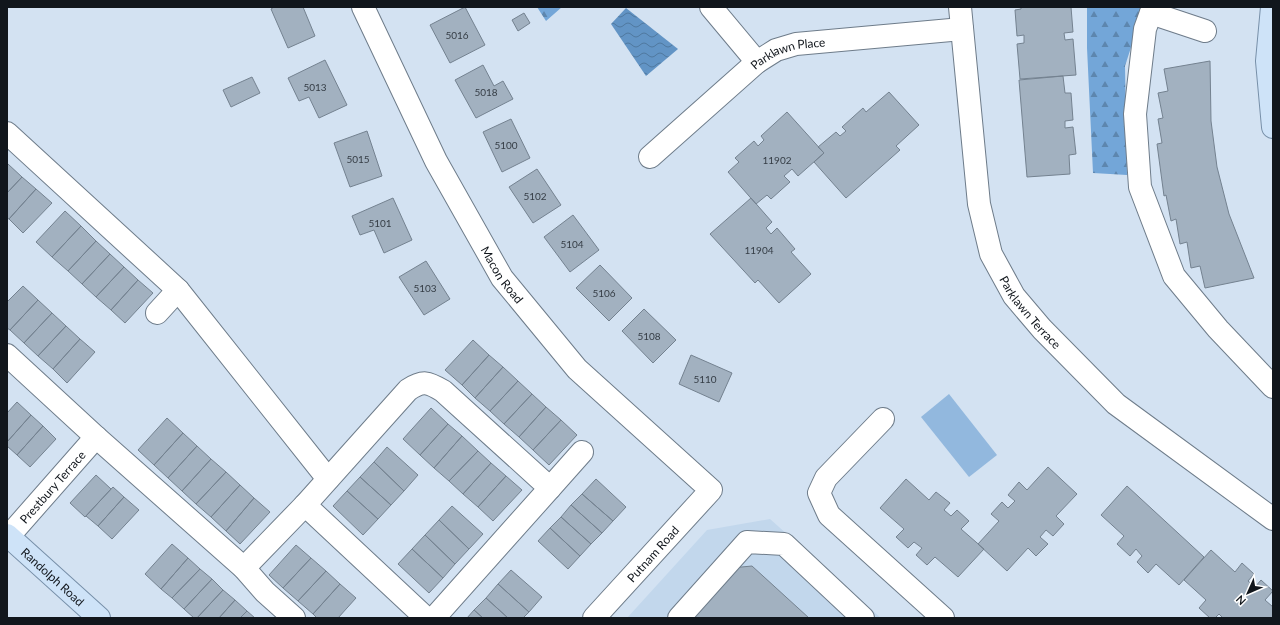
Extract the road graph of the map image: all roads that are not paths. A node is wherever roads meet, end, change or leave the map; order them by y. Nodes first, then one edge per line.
1 (363, 7) edge
2 (711, 7) edge
3 (960, 7) edge
4 (1272, 7) edge
5 (1152, 10) edge
6 (962, 29) junction
7 (1205, 31) dead end
8 (757, 62) junction
9 (1273, 127) edge
10 (7, 133) edge
11 (650, 157) dead end
12 (178, 290) junction
13 (157, 313) dead end
14 (7, 355) edge
15 (1273, 387) edge
16 (883, 419) dead end
17 (96, 437) junction
18 (582, 452) dead end
19 (328, 479) junction
20 (550, 488) junction
21 (711, 490) joint
22 (305, 505) junction
23 (1273, 519) edge
24 (8, 536) edge
25 (244, 568) junction
26 (99, 618) edge
27 (294, 618) edge
28 (426, 618) edge
29 (434, 618) edge
30 (594, 618) edge
31 (680, 618) edge
32 (863, 618) edge
33 (943, 618) edge

1 - 21 street, Macon Road
2 - 8 street
3 - 6 street, Parklawn Terrace
4 - 9 main road
5 - 7 street
5 - 15 street
6 - 8 street, Parklawn Place
6 - 23 street, Parklawn Terrace
8 - 11 street, Parklawn Place
10 - 12 street
12 - 13 street
12 - 19 street
14 - 17 street
16 - 33 street
17 - 24 street, Prestbury Terrace
17 - 25 street
18 - 20 street
19 - 20 street
19 - 22 street
20 - 29 street
21 - 30 street, Putnam Road
22 - 25 street
22 - 28 street
24 - 26 main road, Randolph Road
25 - 27 street
31 - 32 street

